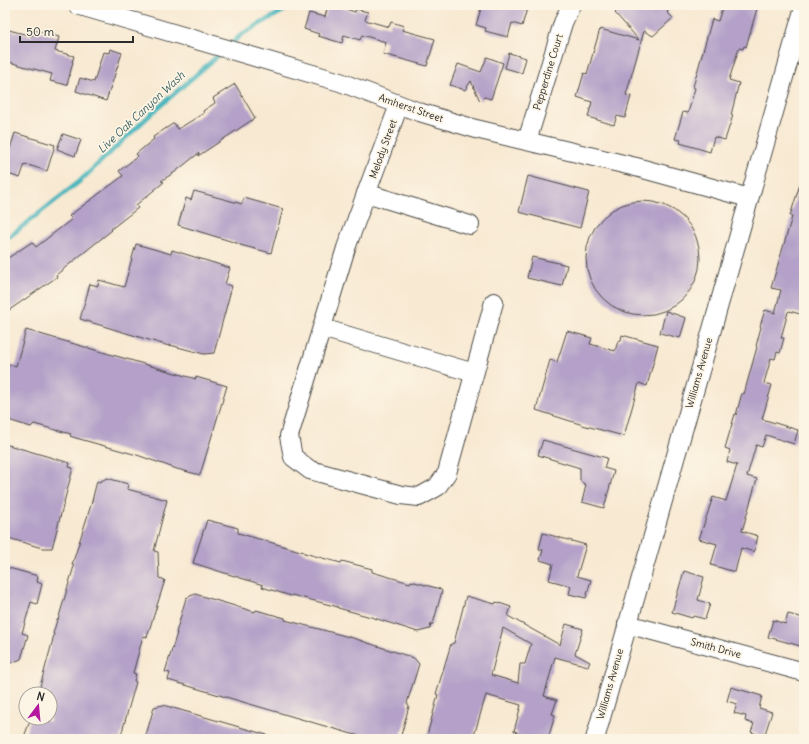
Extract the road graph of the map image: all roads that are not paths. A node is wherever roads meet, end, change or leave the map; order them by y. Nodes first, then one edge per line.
1 (571, 5) edge
2 (85, 6) edge
3 (804, 7) edge
4 (399, 105) junction
5 (527, 141) junction
6 (366, 193) junction
7 (749, 198) junction
8 (470, 225) dead end
9 (494, 302) dead end
10 (322, 328) junction
11 (474, 373) junction
12 (628, 624) junction
13 (804, 672) edge
14 (595, 739) edge

1 - 5 street, Pepperdine Court
2 - 4 street, Amherst Street
3 - 7 street, Williams Avenue
4 - 5 street, Amherst Street
4 - 6 street, Melody Street
5 - 7 street, Amherst Street
6 - 8 street
6 - 10 street, Melody Street
7 - 12 street, Williams Avenue
9 - 11 street, Melody Street
10 - 11 street
10 - 11 street, Melody Street
12 - 13 street, Smith Drive
12 - 14 street, Williams Avenue

